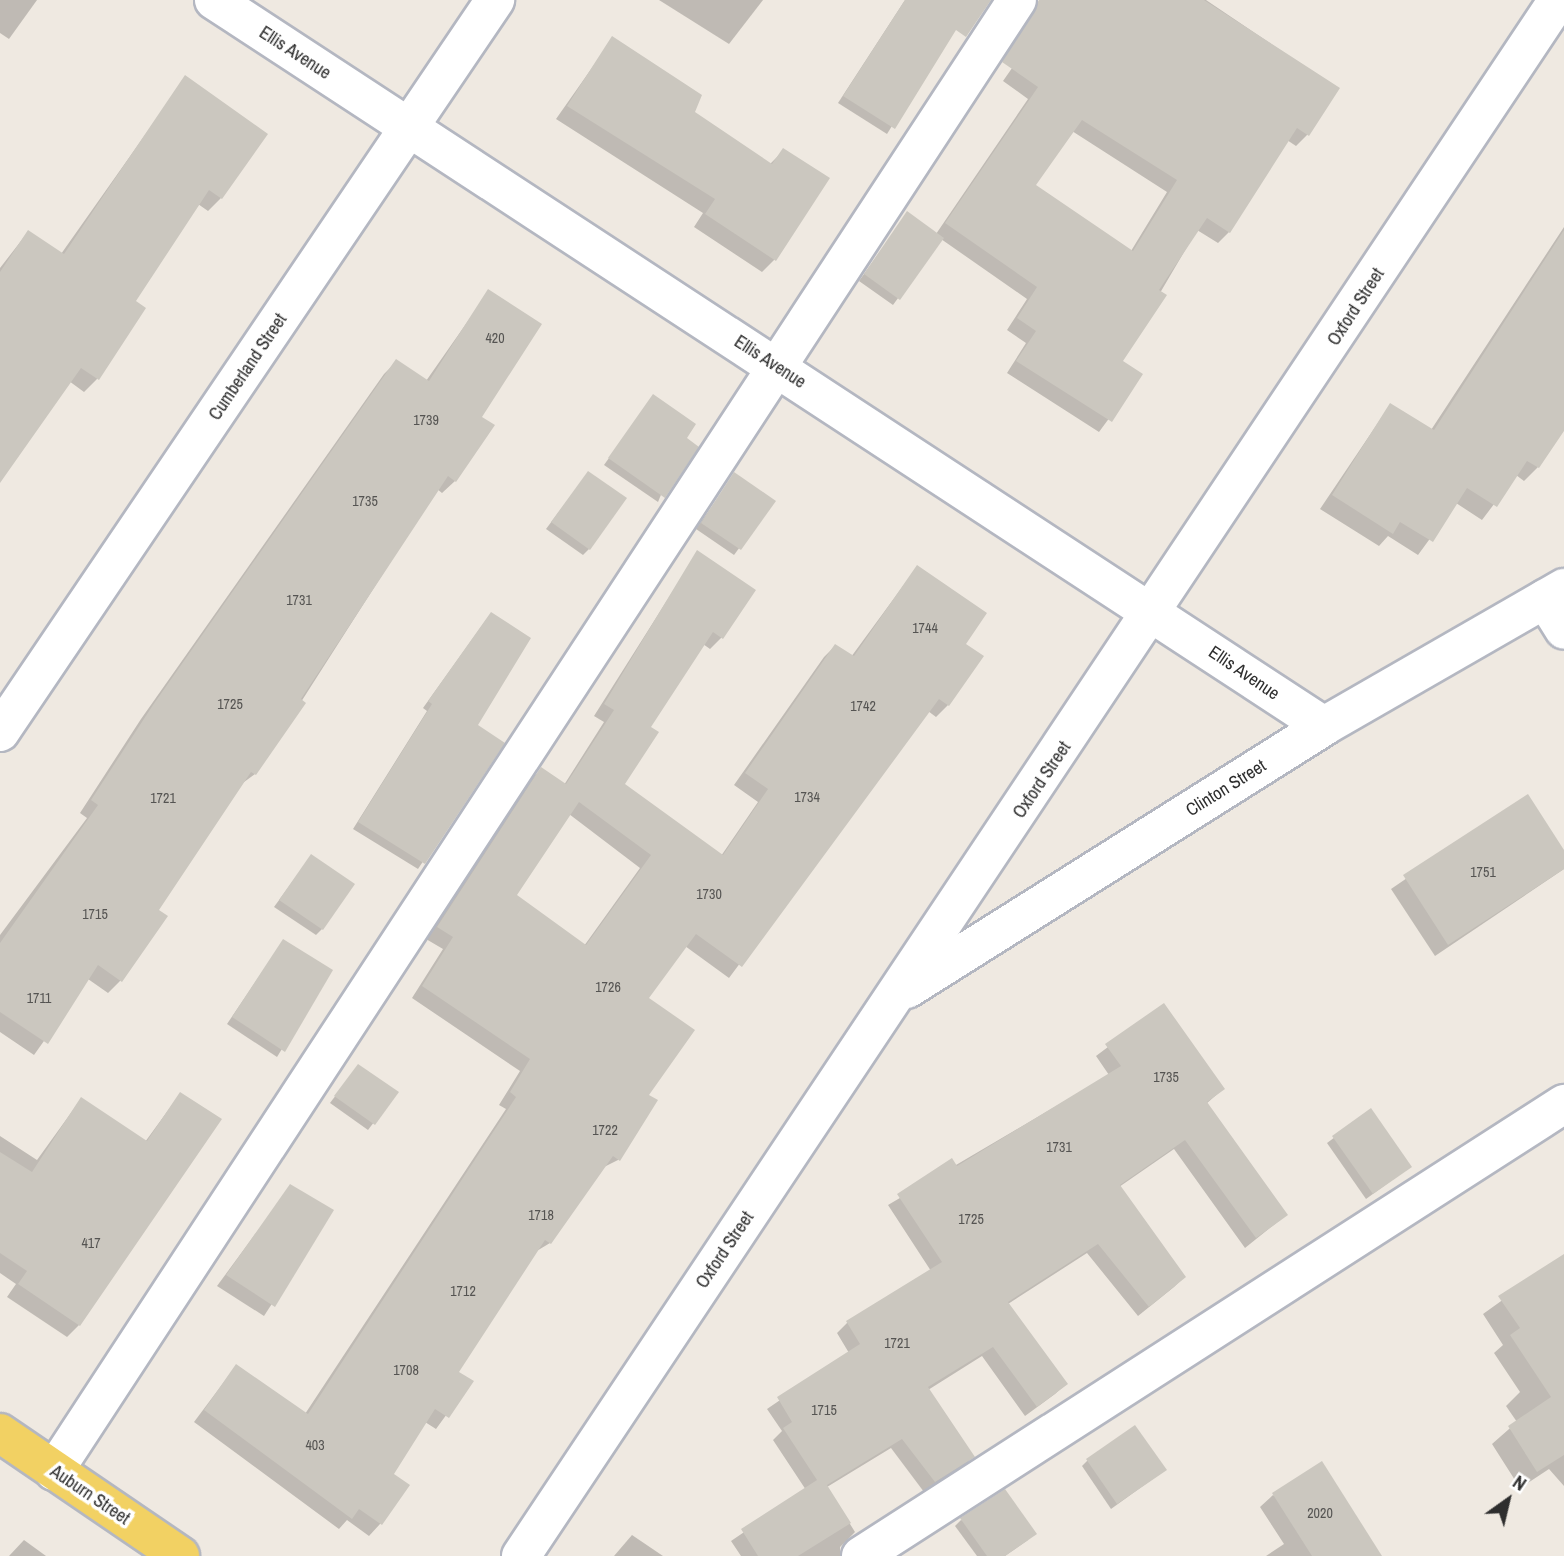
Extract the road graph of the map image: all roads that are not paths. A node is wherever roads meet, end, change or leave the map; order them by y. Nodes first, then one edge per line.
1 (214, 0) edge
2 (495, 0) edge
3 (1017, 0) edge
4 (1558, 0) edge
5 (411, 128) junction
6 (778, 368) junction
7 (1558, 606) edge
8 (1154, 614) junction
9 (1324, 726) junction
10 (0, 732) edge
11 (894, 998) junction
12 (1564, 1104) edge
13 (0, 1433) edge
14 (54, 1471) junction
15 (180, 1556) edge
16 (521, 1556) edge
17 (861, 1556) edge

1 - 5 street, Ellis Avenue
2 - 5 street, Cumberland Street
3 - 6 street
4 - 8 street, Oxford Street
5 - 6 street, Ellis Avenue
5 - 10 street, Cumberland Street
6 - 8 street, Ellis Avenue
6 - 14 street
7 - 9 street, Clinton Street
8 - 9 street, Ellis Avenue
8 - 11 street, Oxford Street
9 - 11 street, Clinton Street
11 - 16 street, Oxford Street
12 - 17 street
13 - 14 main road, Auburn Street
14 - 15 main road, Auburn Street

